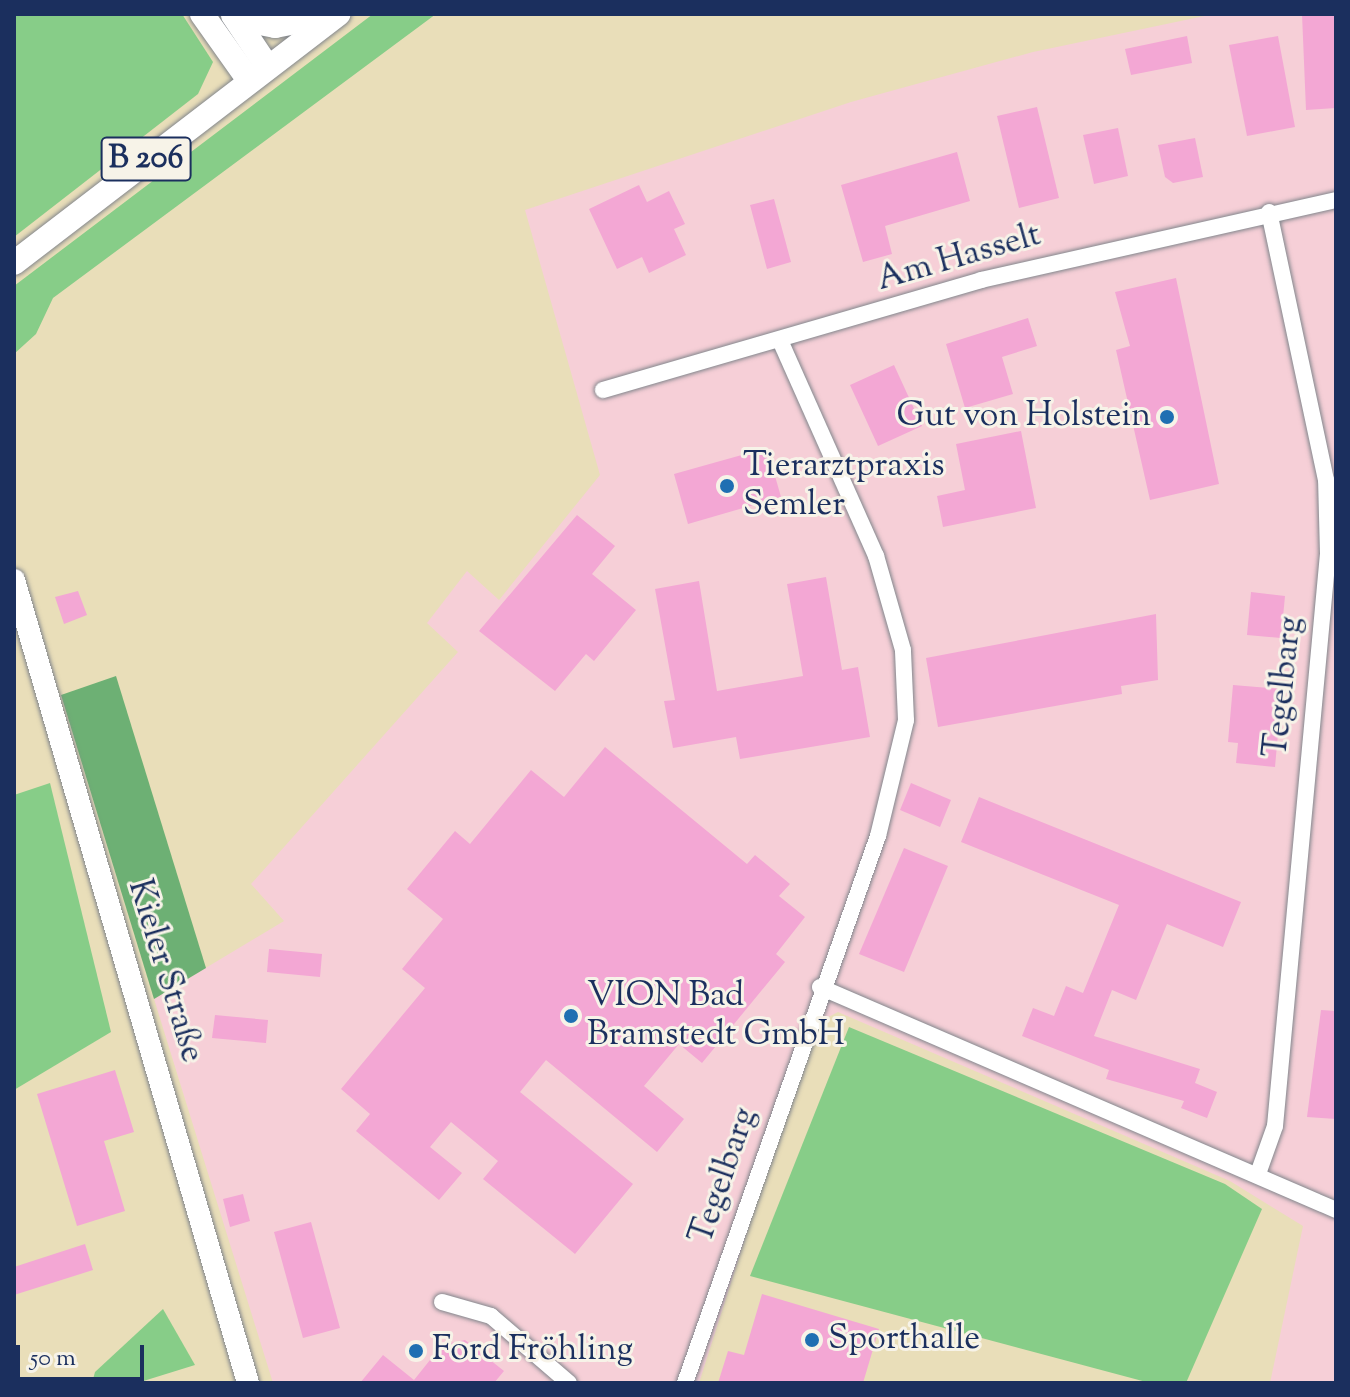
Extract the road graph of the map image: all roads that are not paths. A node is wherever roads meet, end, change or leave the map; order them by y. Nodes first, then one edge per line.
1 (202, 14) edge
2 (339, 14) edge
3 (236, 17) edge
4 (258, 72) junction
5 (1336, 200) edge
6 (1269, 212) junction
7 (14, 263) edge
8 (781, 343) junction
9 (603, 390) dead end
10 (14, 580) edge
11 (820, 987) junction
12 (1259, 1171) junction
13 (1336, 1210) edge
14 (442, 1302) dead end
15 (248, 1383) edge
16 (569, 1383) edge
17 (685, 1383) edge

1 - 4 main road
2 - 3 main road
2 - 4 main road, B 206
3 - 4 main road
4 - 7 main road, B 206
5 - 6 street, Am Hasselt
6 - 8 street, Am Hasselt
6 - 12 street, Tegelbarg
8 - 9 street, Am Hasselt
8 - 11 street, Tegelbarg
10 - 15 street, Kieler Straße
11 - 12 street
11 - 17 street, Tegelbarg
12 - 13 street
14 - 16 street

